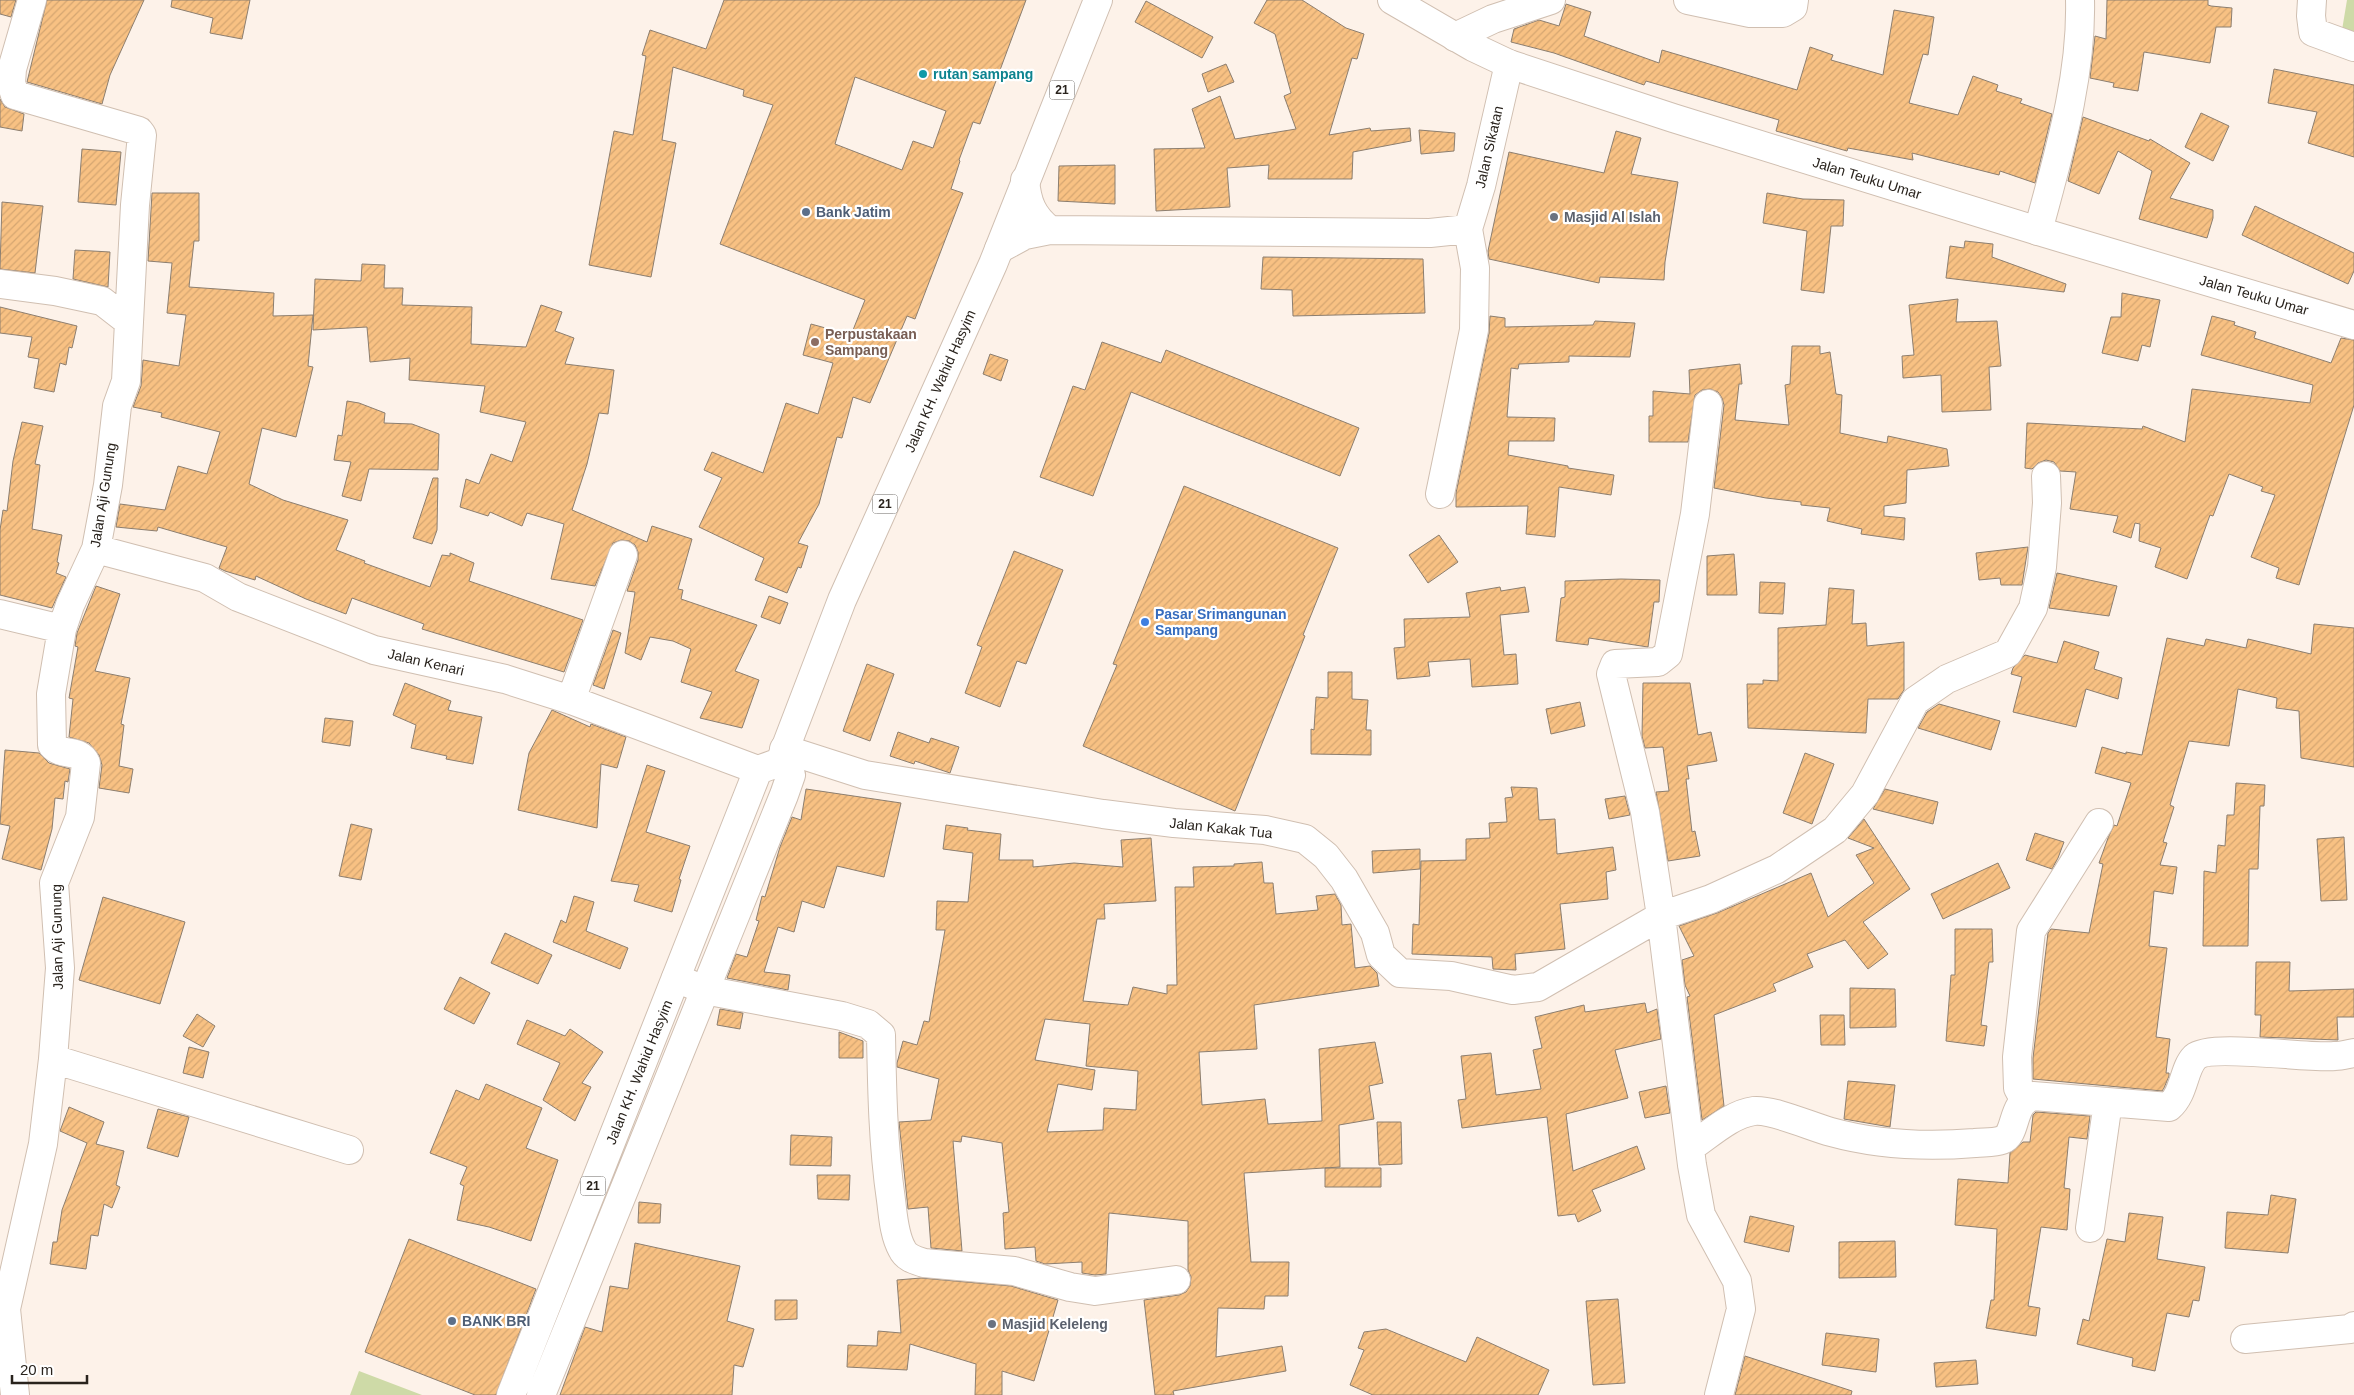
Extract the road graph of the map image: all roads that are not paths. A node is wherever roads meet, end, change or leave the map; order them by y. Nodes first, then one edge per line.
1 (32, 0) edge
2 (1098, 0) edge
3 (1392, 0) edge
4 (1551, 0) edge
5 (1688, 0) edge
6 (1794, 0) edge
7 (2080, 0) edge
8 (2312, 0) edge
9 (1454, 37) junction
10 (2354, 47) edge
11 (1509, 64) junction
12 (1025, 180) junction
13 (1468, 229) junction
14 (1050, 230) junction
15 (2038, 232) junction
16 (998, 249) junction
17 (0, 284) edge
18 (129, 322) junction
19 (2354, 324) edge
20 (1708, 404) dead end
21 (2046, 476) dead end
22 (1440, 494) dead end
23 (96, 549) junction
24 (623, 555) dead end
25 (0, 614) edge
26 (62, 629) junction
27 (571, 700) junction
28 (774, 760) junction
29 (2099, 823) dead end
30 (1661, 916) junction
31 (676, 978) junction
32 (704, 990) junction
33 (2354, 1053) edge
34 (53, 1059) junction
35 (2024, 1099) junction
36 (2108, 1102) junction
37 (1691, 1147) junction
38 (349, 1150) dead end
39 (2090, 1228) dead end
40 (1176, 1280) dead end
41 (2354, 1326) edge
42 (2244, 1338) dead end
43 (15, 1395) edge
44 (511, 1395) edge
45 (541, 1395) edge
46 (1719, 1395) edge

1 - 18 main road, Jalan Aji Gunung
2 - 12 main road, Jalan KH. Wahid Hasyim / 21
3 - 9 main road, Jalan Teuku Umar
4 - 9 main road
5 - 6 main road
7 - 15 main road
8 - 10 main road
9 - 11 main road, Jalan Teuku Umar
11 - 13 main road, Jalan Sikatan
11 - 15 main road, Jalan Teuku Umar
12 - 14 main road
12 - 16 main road, Jalan KH. Wahid Hasyim / 21
13 - 14 main road
13 - 22 main road
14 - 16 main road
15 - 19 main road, Jalan Teuku Umar
16 - 28 main road, Jalan KH. Wahid Hasyim / 21
17 - 18 main road
18 - 23 main road, Jalan Aji Gunung
20 - 30 main road
21 - 30 main road, Jalan Kakak Tua
23 - 26 main road, Jalan Aji Gunung
23 - 27 main road, Jalan Kenari
24 - 27 main road
25 - 26 main road
26 - 34 main road, Jalan Aji Gunung
27 - 28 main road, Jalan Kenari
28 - 30 main road, Jalan Kakak Tua
28 - 31 main road, Jalan KH. Wahid Hasyim / 21
28 - 32 main road, 21
29 - 35 main road
30 - 37 main road
31 - 32 main road
31 - 44 main road, Jalan KH. Wahid Hasyim / 21
32 - 40 main road
32 - 45 main road, 21
33 - 36 main road
34 - 38 main road
34 - 43 main road, Jalan Aji Gunung
35 - 36 main road
35 - 37 main road
36 - 39 main road
37 - 46 main road
41 - 42 main road

